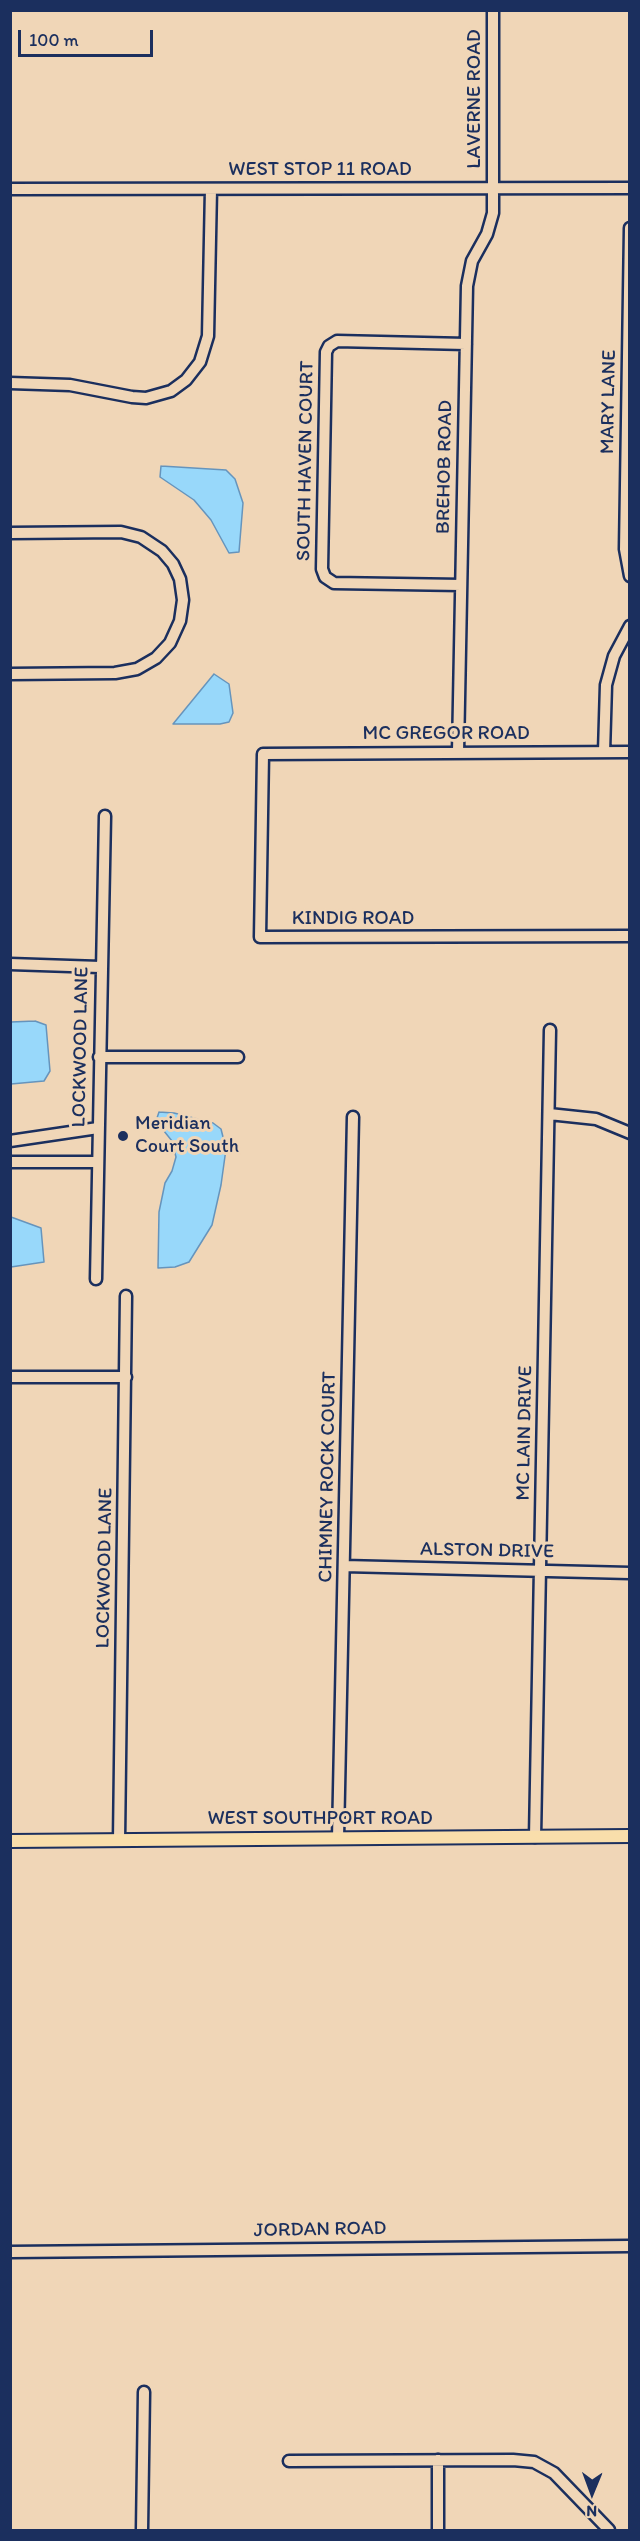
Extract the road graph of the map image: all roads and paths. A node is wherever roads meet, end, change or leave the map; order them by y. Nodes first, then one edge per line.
1 (493, 10) edge
2 (494, 188) junction
3 (630, 188) edge
4 (10, 189) edge
5 (211, 189) junction
6 (630, 228) edge
7 (466, 344) junction
8 (10, 383) edge
9 (10, 533) edge
10 (630, 576) edge
11 (462, 585) junction
12 (630, 626) edge
13 (10, 674) edge
14 (458, 752) junction
15 (604, 752) junction
16 (630, 752) edge
17 (263, 754) joint
18 (105, 816) dead end
19 (630, 936) edge
20 (10, 964) edge
21 (100, 967) junction
22 (550, 1030) dead end
23 (99, 1057) junction
24 (238, 1057) dead end
25 (549, 1114) junction
26 (352, 1117) dead end
27 (98, 1128) junction
28 (630, 1133) edge
29 (10, 1141) edge
30 (10, 1162) edge
31 (97, 1162) junction
32 (96, 1279) dead end
33 (126, 1296) dead end
34 (10, 1377) edge
35 (126, 1377) junction
36 (344, 1566) junction
37 (540, 1571) junction
38 (630, 1573) edge
39 (630, 1836) edge
40 (535, 1837) junction
41 (338, 1838) junction
42 (119, 1840) junction
43 (10, 1841) edge
44 (630, 2246) edge
45 (10, 2252) edge
46 (144, 2392) dead end
47 (438, 2460) junction
48 (289, 2461) dead end
49 (142, 2530) edge
50 (438, 2530) edge
51 (609, 2530) edge

1 - 2 street, LAVERNE ROAD
2 - 3 street, WEST STOP 11 ROAD
2 - 5 street, WEST STOP 11 ROAD
2 - 7 street, BREHOB ROAD
4 - 5 street, WEST STOP 11 ROAD
5 - 8 street
6 - 10 street, MARY LANE
7 - 11 street, BREHOB ROAD
7 - 11 street, SOUTH HAVEN COURT
9 - 13 street
11 - 14 street, BREHOB ROAD
12 - 15 street
14 - 15 street, MC GREGOR ROAD
14 - 17 street, MC GREGOR ROAD
15 - 16 street, MC GREGOR ROAD
17 - 19 street, KINDIG ROAD
18 - 21 street, LOCKWOOD LANE
20 - 21 street
21 - 23 street, LOCKWOOD LANE
22 - 25 street, MC LAIN DRIVE
23 - 24 street
23 - 27 street, LOCKWOOD LANE
25 - 28 street
25 - 37 street, MC LAIN DRIVE
26 - 36 street, CHIMNEY ROCK COURT
27 - 29 street
27 - 31 street, LOCKWOOD LANE
30 - 31 street
31 - 32 street, LOCKWOOD LANE
33 - 35 street, LOCKWOOD LANE
34 - 35 street
35 - 42 street, LOCKWOOD LANE
36 - 37 street, ALSTON DRIVE
36 - 41 street, CHIMNEY ROCK COURT
37 - 38 street, ALSTON DRIVE
37 - 40 street, MC LAIN DRIVE
39 - 40 main road, WEST SOUTHPORT ROAD
40 - 41 main road, WEST SOUTHPORT ROAD
41 - 42 main road, WEST SOUTHPORT ROAD
42 - 43 main road, WEST SOUTHPORT ROAD
44 - 45 street, JORDAN ROAD
46 - 49 street
47 - 48 street
47 - 50 street
47 - 51 street

